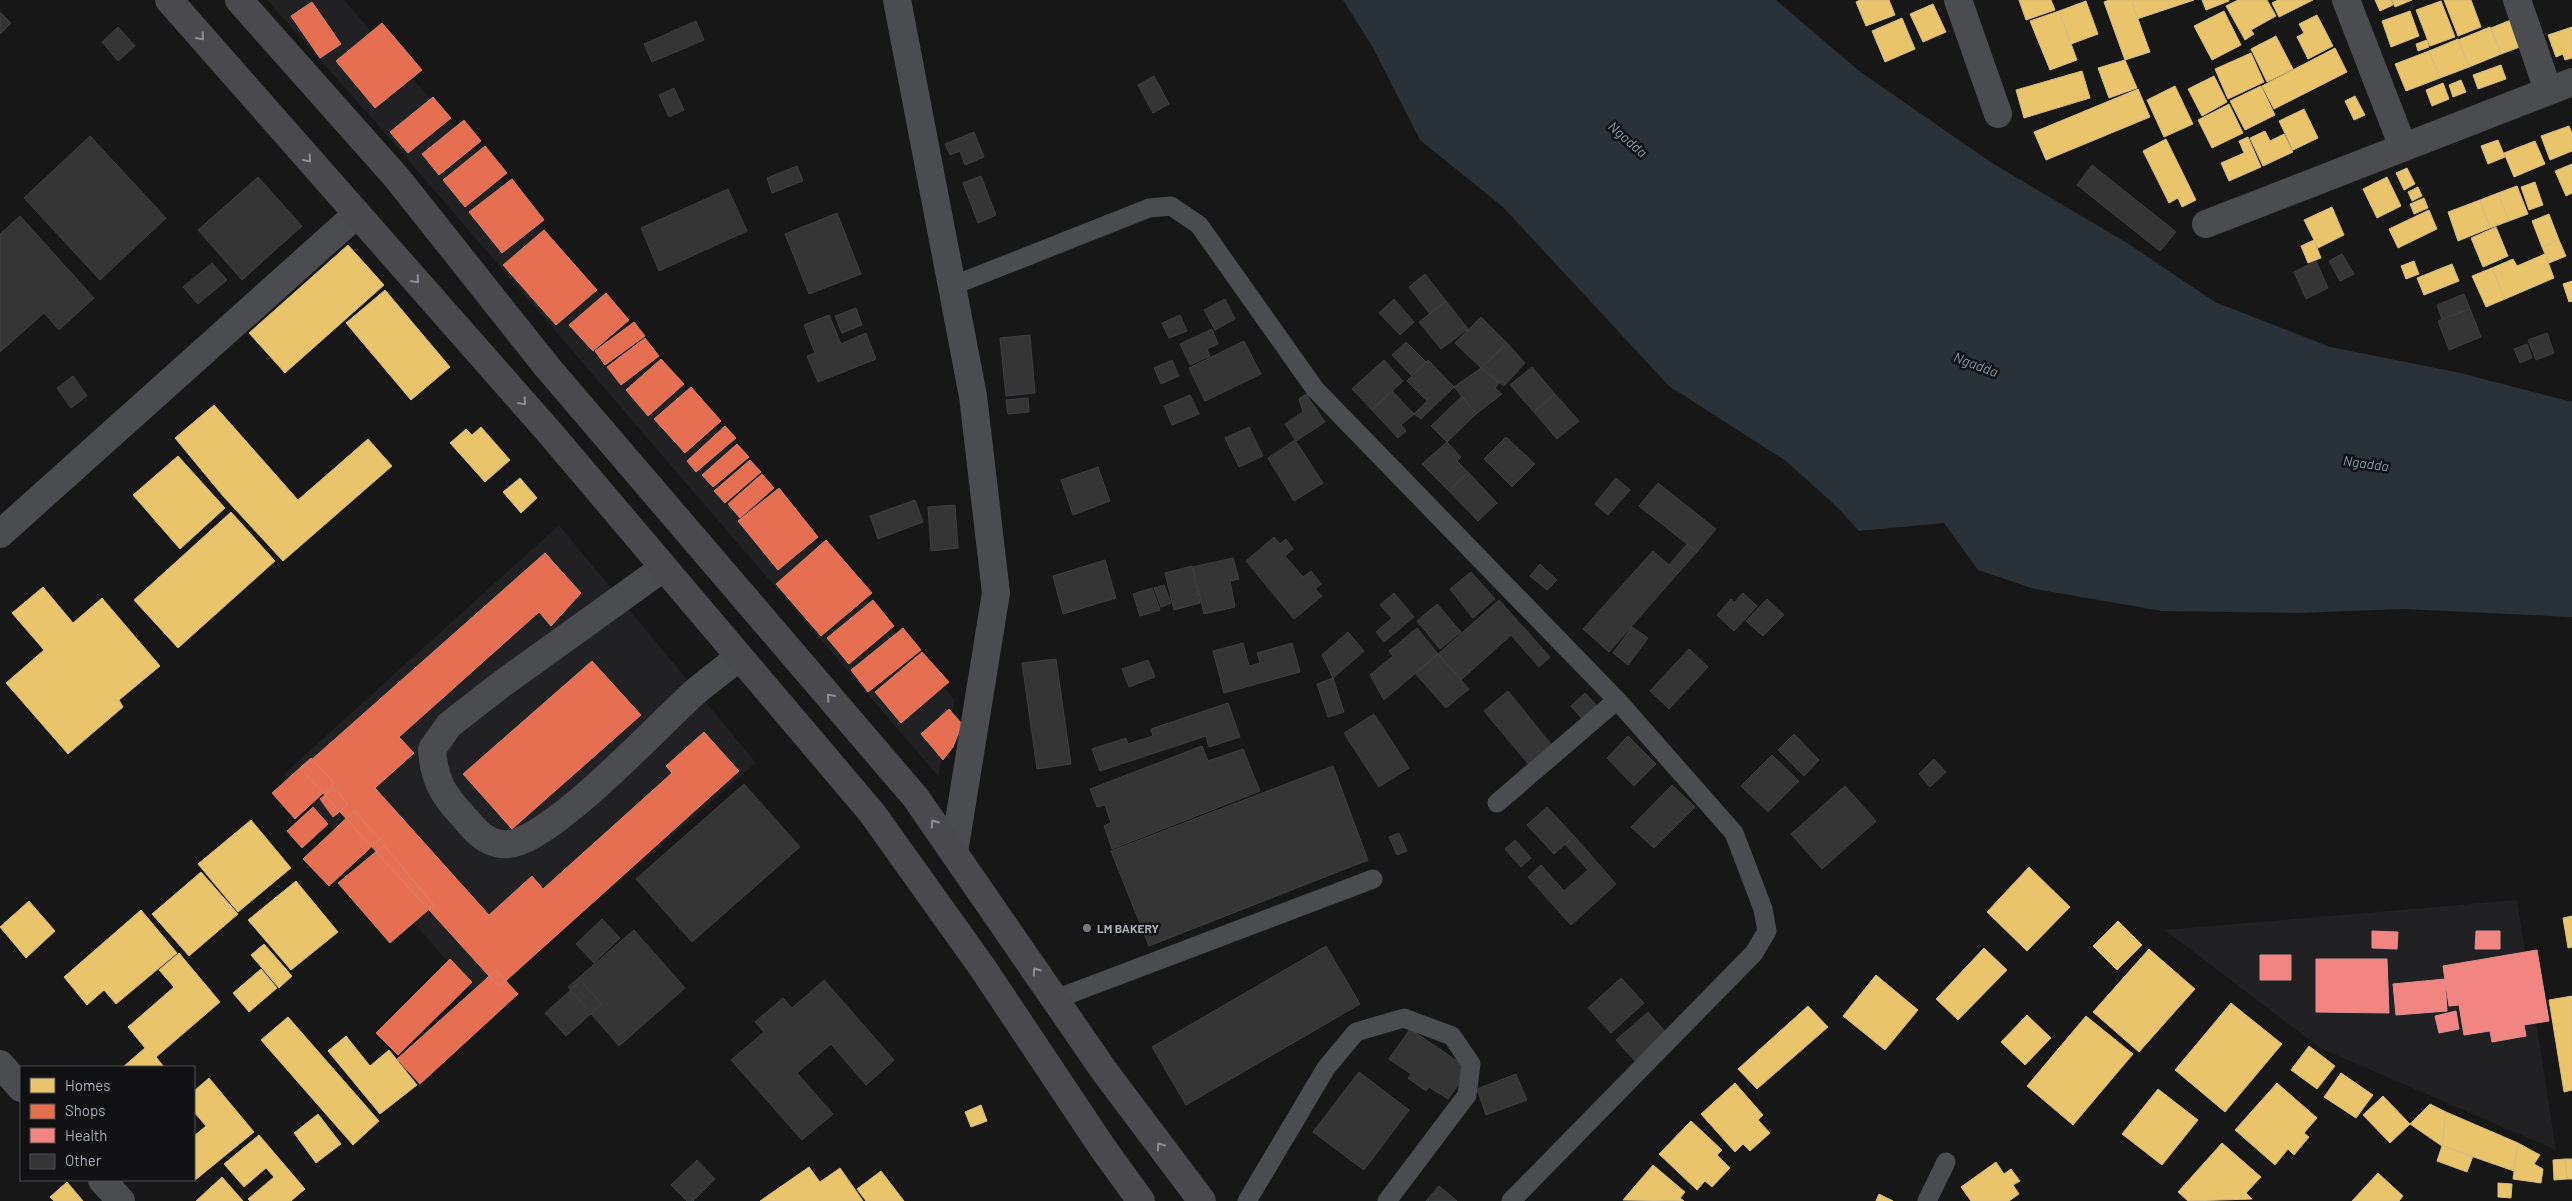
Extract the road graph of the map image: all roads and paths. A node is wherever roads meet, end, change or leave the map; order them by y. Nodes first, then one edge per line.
1 (169, 0) edge
2 (239, 0) edge
3 (897, 0) edge
4 (1958, 0) edge
5 (2346, 0) edge
6 (2517, 0) edge
7 (2560, 86) edge
8 (1998, 114) dead end
9 (2403, 147) junction
10 (357, 214) junction
11 (2206, 224) dead end
12 (952, 286) junction
13 (0, 534) edge
14 (663, 568) junction
15 (738, 658) junction
16 (1617, 700) junction
17 (1497, 803) dead end
18 (954, 852) junction
19 (1373, 879) dead end
20 (1056, 999) junction
21 (0, 1064) edge
22 (20, 1087) edge
23 (1946, 1162) dead end
24 (103, 1181) edge
25 (121, 1201) edge
26 (1141, 1201) edge
27 (1202, 1201) edge
28 (1248, 1201) edge
29 (1388, 1201) edge
30 (1511, 1201) edge
31 (1927, 1201) edge

1 -> 10 main road
18 -> 2 main road
3 - 12 street
4 - 8 street
5 - 9 street
6 - 7 street
7 - 9 street
9 - 11 street
10 - 13 street
10 -> 14 main road
12 - 16 lane
12 - 18 street
14 - 15 main road
14 - 15 street
15 - 26 main road
16 - 17 lane
16 - 30 lane
20 -> 18 main road
19 - 20 lane
27 -> 20 main road
21 - 22 street
23 - 31 lane
24 - 25 street
28 - 29 lane

